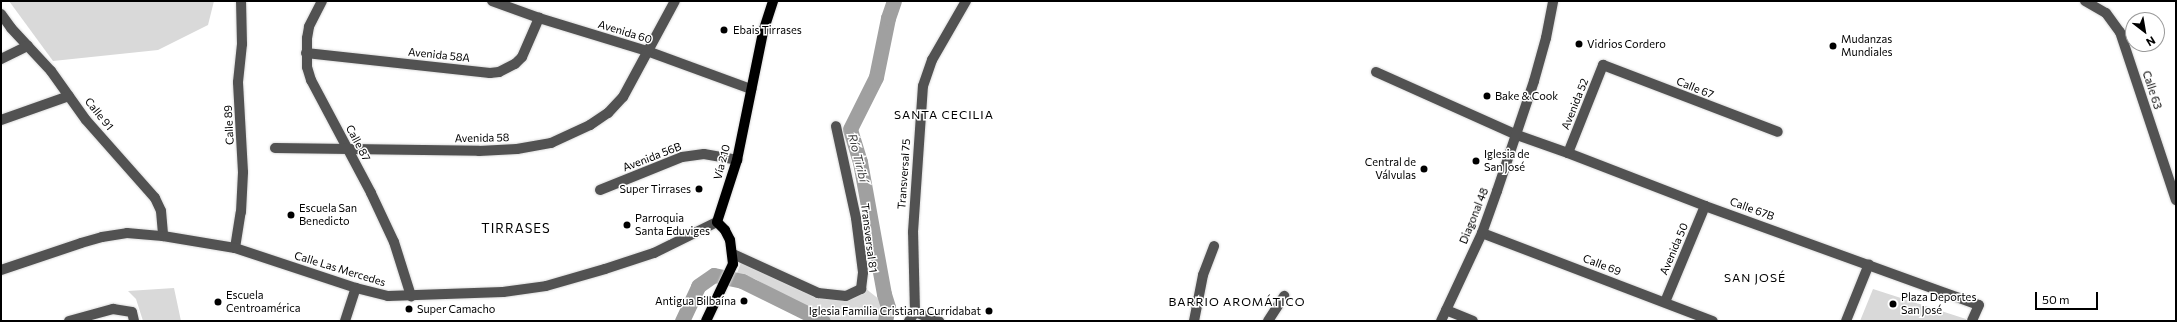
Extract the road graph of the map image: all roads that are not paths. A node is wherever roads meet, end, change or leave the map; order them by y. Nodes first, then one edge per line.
1 (241, 1) edge
2 (322, 1) edge
3 (492, 1) edge
4 (675, 1) edge
5 (774, 1) edge
6 (966, 1) edge
7 (1553, 1) edge
8 (2085, 1) edge
9 (1, 14) edge
10 (539, 18) junction
11 (28, 46) junction
12 (647, 51) junction
13 (306, 53) junction
14 (1, 59) edge
15 (1603, 65) joint
16 (1376, 72) dead end
17 (751, 89) junction
18 (69, 96) junction
19 (1, 120) edge
20 (836, 126) dead end
21 (1778, 132) dead end
22 (1517, 135) junction
23 (275, 148) dead end
24 (347, 149) junction
25 (1568, 153) junction
26 (737, 160) junction
27 (600, 190) dead end
28 (2176, 200) edge
29 (1705, 206) junction
30 (717, 222) junction
31 (1482, 233) junction
32 (163, 236) junction
33 (1214, 246) dead end
34 (235, 248) junction
35 (733, 259) junction
36 (1869, 264) junction
37 (1, 270) edge
38 (356, 288) junction
39 (411, 296) junction
40 (1284, 296) dead end
41 (1665, 302) junction
42 (1446, 310) junction
43 (915, 312) junction
44 (133, 317) edge
45 (69, 321) edge
46 (345, 321) edge
47 (706, 321) edge
48 (909, 321) edge
49 (939, 321) edge
50 (1194, 321) edge
51 (1268, 321) edge
52 (1441, 321) edge
53 (1473, 321) edge
54 (1713, 321) edge
55 (1846, 321) edge
56 (1972, 321) edge

1 - 34 street, Calle 89
2 - 13 street, Calle 87
3 - 10 street, Avenida 60
4 - 12 street, Avenida 58
5 - 17 main road, Vía 210
6 - 43 street, Transversal 75
7 - 22 street, Diagonal 48
8 - 28 street, Calle 63
9 - 11 street, Calle 91
10 - 12 street, Avenida 60
10 - 13 street, Avenida 58A
11 - 14 street
11 - 18 street, Calle 91
12 - 17 street, Avenida 60
12 - 24 street, Avenida 58
13 - 24 street, Calle 87
15 - 21 street, Calle 67
15 - 25 street, Avenida 52
16 - 22 street
17 - 26 main road, Vía 210
18 - 19 street
18 - 32 street, Calle 91
20 - 35 street, Transversal 81
22 - 25 street, Calle 67B
22 - 31 street, Diagonal 48
23 - 24 street, Avenida 58
24 - 39 street, Calle 87
25 - 29 street, Calle 67B
26 - 27 street, Avenida 56B
26 - 30 main road, Vía 210
29 - 36 street, Calle 67B
29 - 41 street, Avenida 50
30 - 35 main road
30 - 39 street, Calle Las Mercedes
31 - 41 street, Calle 69
31 - 42 street, Diagonal 48
32 - 34 street, Calle Las Mercedes
32 - 37 street, Calle Las Mercedes
33 - 50 street
34 - 38 street, Calle Las Mercedes
35 - 47 main road
36 - 55 street
36 - 56 street, Calle 67B
38 - 39 street, Calle Las Mercedes
38 - 46 street
40 - 51 street
41 - 54 street, Calle 69
42 - 52 street, Diagonal 48
42 - 53 street
43 - 48 street
43 - 49 street
44 - 45 street

